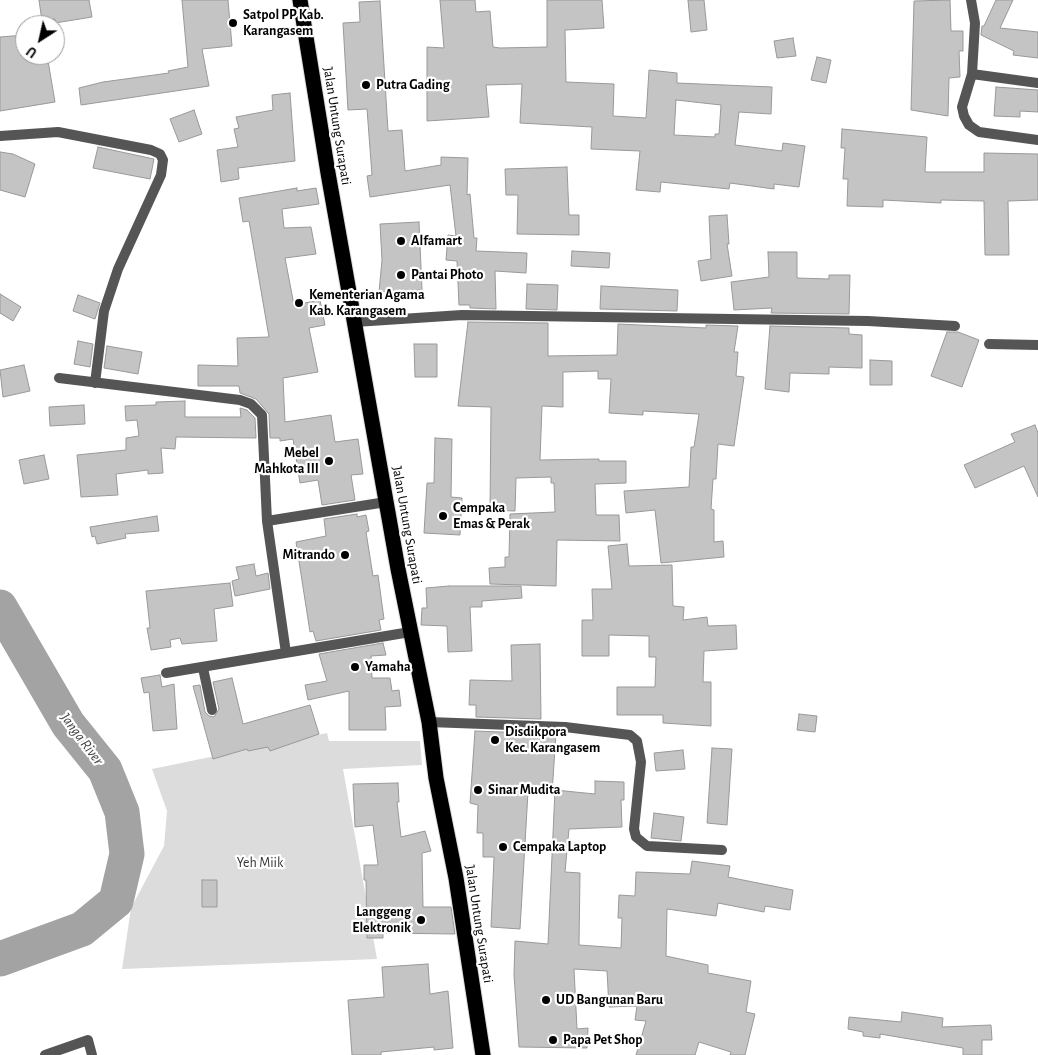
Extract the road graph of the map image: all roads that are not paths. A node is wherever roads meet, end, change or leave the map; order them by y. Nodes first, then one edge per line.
1 (300, 0) edge
2 (971, 0) edge
3 (972, 74) junction
4 (1038, 83) edge
5 (0, 136) edge
6 (1038, 140) edge
7 (355, 322) junction
8 (955, 326) dead end
9 (989, 344) dead end
10 (1038, 345) edge
11 (59, 378) dead end
12 (95, 383) junction
13 (386, 502) junction
14 (267, 521) junction
15 (410, 632) junction
16 (286, 653) junction
17 (203, 668) junction
18 (166, 673) dead end
19 (212, 710) dead end
20 (429, 722) junction
21 (722, 850) dead end
22 (45, 1055) edge
23 (92, 1055) edge
24 (483, 1055) edge

1 - 7 highway, Jalan Untung Surapati
2 - 3 street
3 - 4 street
3 - 6 street
5 - 12 street
7 - 8 street
7 - 13 highway, Jalan Untung Surapati
9 - 10 street
11 - 12 street
12 - 14 street
13 - 14 street
13 - 15 highway, Jalan Untung Surapati
14 - 16 street
15 - 16 street
15 - 20 highway, Jalan Untung Surapati
16 - 17 street
17 - 18 street
17 - 19 street
20 - 21 street
20 - 24 highway, Jalan Untung Surapati
22 - 23 street

